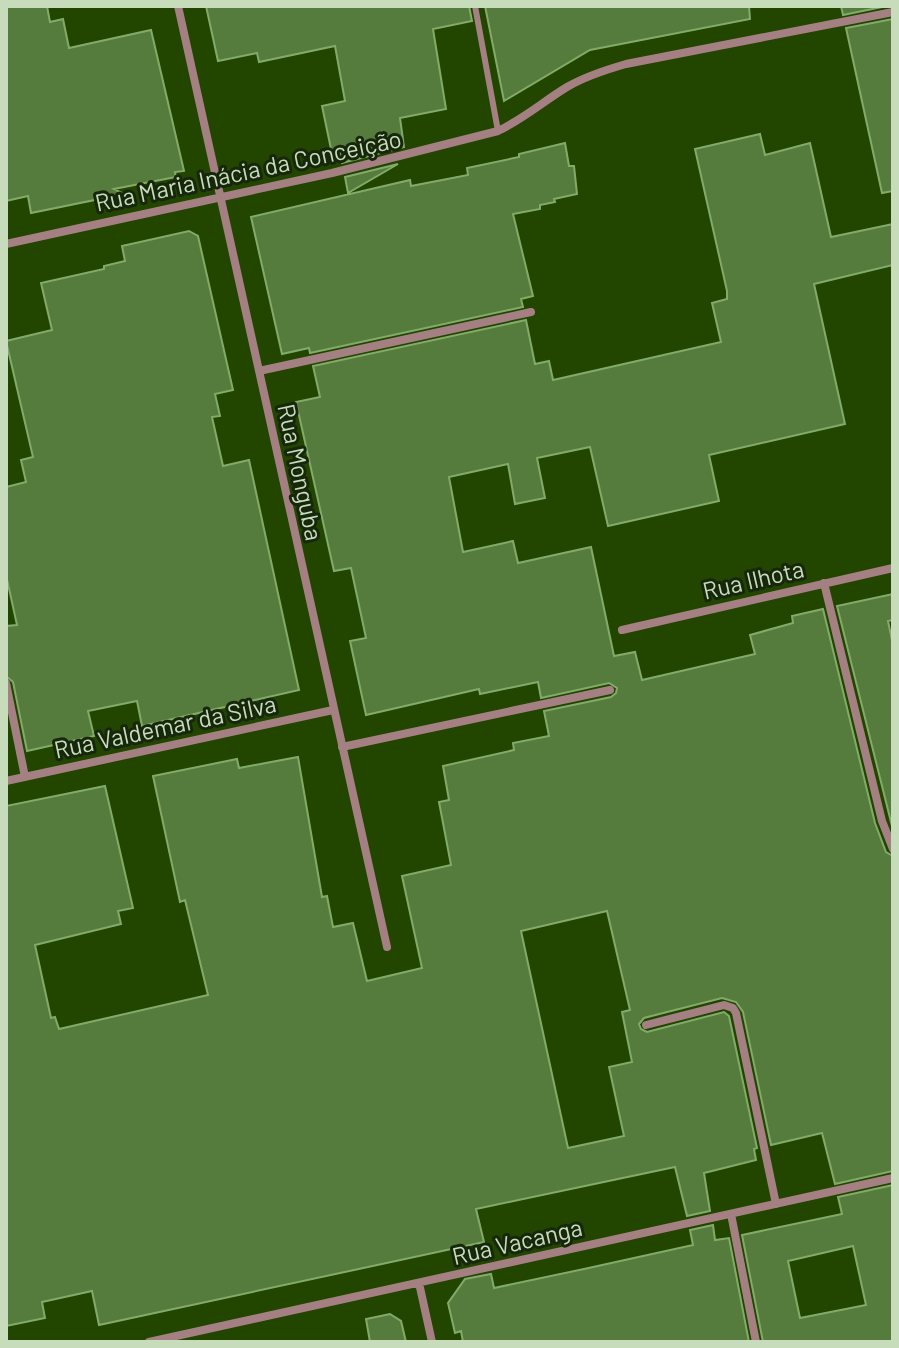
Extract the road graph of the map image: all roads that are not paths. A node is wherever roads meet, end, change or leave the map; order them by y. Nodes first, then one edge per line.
1 (178, 6) edge
2 (475, 6) edge
3 (893, 12) edge
4 (498, 131) junction
5 (220, 198) junction
6 (6, 244) edge
7 (531, 312) dead end
8 (259, 371) junction
9 (893, 568) edge
10 (824, 583) junction
11 (622, 630) dead end
12 (6, 683) edge
13 (610, 690) dead end
14 (333, 710) junction
15 (342, 747) junction
16 (25, 777) junction
17 (6, 781) edge
18 (893, 849) edge
19 (387, 947) dead end
20 (646, 1025) dead end
21 (893, 1178) edge
22 (776, 1204) junction
23 (731, 1214) junction
24 (419, 1283) junction
25 (149, 1342) edge
26 (432, 1342) edge
27 (756, 1342) edge

1 - 5 street, Rua Monguba
2 - 4 lane
3 - 4 street, Rua Maria Inácia da Conceição
4 - 5 street, Rua Maria Inácia da Conceição
5 - 6 street, Rua Maria Inácia da Conceição
5 - 8 street, Rua Monguba
7 - 8 street
8 - 14 street, Rua Monguba
9 - 10 street, Rua Ilhota
10 - 11 street, Rua Ilhota
10 - 18 street
12 - 16 street
13 - 15 street
14 - 15 street, Rua Monguba
14 - 16 street, Rua Valdemar da Silva
15 - 19 street, Rua Monguba
16 - 17 street, Rua Valdemar da Silva
20 - 22 street
21 - 22 street, Rua Vacanga
22 - 23 street, Rua Vacanga
23 - 24 street, Rua Vacanga
23 - 27 street
24 - 25 street, Rua Vacanga
24 - 26 street

